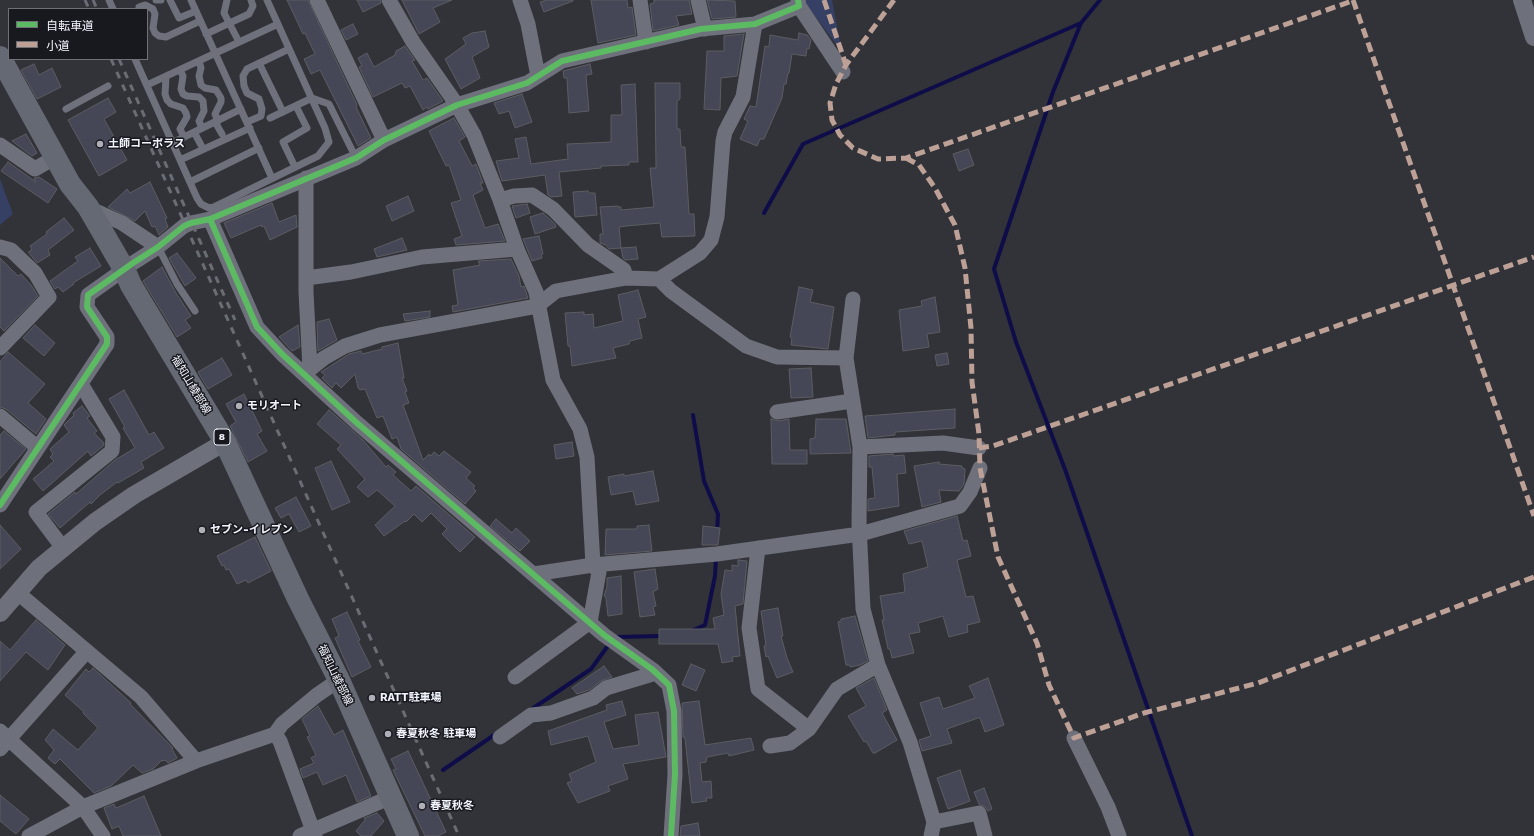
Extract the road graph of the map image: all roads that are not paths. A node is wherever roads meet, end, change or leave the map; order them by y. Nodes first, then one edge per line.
1 (156, 0) edge
2 (161, 0) edge
3 (170, 0) edge
4 (191, 0) edge
5 (227, 0) edge
6 (251, 0) edge
7 (267, 0) edge
8 (317, 0) edge
9 (389, 0) edge
10 (520, 0) edge
11 (640, 0) edge
12 (698, 0) edge
13 (1522, 0) edge
14 (799, 3) edge
15 (139, 6) dead end
16 (196, 11) junction
17 (200, 21) junction
18 (231, 23) junction
19 (278, 24) junction
20 (755, 24) junction
21 (705, 29) junction
22 (206, 34) junction
23 (1534, 37) edge
24 (239, 42) junction
25 (646, 42) junction
26 (289, 49) junction
27 (215, 53) junction
28 (1, 59) edge
29 (136, 60) edge
30 (199, 61) junction
31 (259, 63) junction
32 (180, 70) junction
33 (843, 72) dead end
34 (538, 76) junction
35 (166, 77) junction
36 (147, 85) junction
37 (108, 86) dead end
38 (312, 98) junction
39 (457, 105) junction
40 (296, 106) junction
41 (66, 109) dead end
42 (241, 109) junction
43 (283, 112) junction
44 (270, 118) dead end
45 (216, 121) junction
46 (248, 125) junction
47 (202, 128) junction
48 (194, 132) junction
49 (222, 134) dead end
50 (184, 137) junction
51 (384, 140) junction
52 (172, 143) junction
53 (0, 145) edge
54 (201, 145) dead end
55 (259, 148) junction
56 (356, 158) junction
57 (58, 159) junction
58 (180, 160) junction
59 (294, 167) junction
60 (272, 178) junction
61 (306, 178) junction
62 (190, 182) junction
63 (500, 200) junction
64 (88, 208) junction
65 (210, 219) junction
66 (0, 247) edge
67 (158, 248) junction
68 (517, 249) junction
69 (124, 269) junction
70 (306, 278) junction
71 (626, 278) junction
72 (658, 279) junction
73 (853, 299) dead end
74 (538, 306) junction
75 (195, 311) dead end
76 (1, 344) edge
77 (846, 358) junction
78 (307, 372) junction
79 (81, 384) junction
80 (852, 401) junction
81 (777, 412) dead end
82 (0, 416) edge
83 (225, 442) junction
84 (860, 447) junction
85 (38, 448) junction
86 (979, 448) dead end
87 (980, 468) dead end
88 (0, 502) edge
89 (860, 534) junction
90 (63, 548) junction
91 (758, 548) junction
92 (593, 565) junction
93 (534, 574) junction
94 (18, 593) junction
95 (0, 613) edge
96 (590, 622) junction
97 (87, 651) junction
98 (878, 665) junction
99 (656, 673) junction
100 (515, 677) dead end
101 (339, 680) junction
102 (810, 729) junction
103 (275, 734) junction
104 (500, 737) dead end
105 (1074, 738) dead end
106 (3, 740) edge
107 (770, 746) dead end
108 (196, 761) junction
109 (391, 797) junction
110 (83, 807) junction
111 (933, 829) edge
112 (310, 834) edge
113 (29, 836) edge
114 (103, 836) edge
115 (408, 836) edge
116 (671, 836) edge
117 (985, 836) edge
118 (1119, 836) edge

1 - 2 lane
3 - 16 lane
4 - 16 lane
5 - 18 lane
6 - 18 lane
7 - 19 lane
8 - 51 street
9 - 39 street
10 - 34 street
11 - 25 street
12 - 21 street
13 - 23 street
14 - 20 street
14 - 33 street
15 - 17 lane
16 - 17 lane
17 - 22 lane
18 - 22 lane
18 - 24 lane
19 - 24 lane
19 - 26 lane
20 - 21 street
20 - 72 street
21 - 25 street
22 - 27 lane
24 - 27 lane
25 - 34 street
26 - 31 lane
26 - 38 lane
27 - 30 lane
27 - 42 lane
28 - 57 main road, 福知山綾部線 / 8
29 - 36 lane
30 - 32 lane
30 - 45 lane
31 - 43 lane
31 - 46 lane
32 - 35 lane
32 - 47 lane
34 - 39 street
35 - 36 lane
35 - 50 lane
36 - 52 lane
37 - 41 lane
38 - 40 lane
38 - 56 lane
38 - 59 lane
39 - 51 street
39 - 63 street
40 - 43 lane
40 - 59 lane
42 - 45 lane
42 - 46 lane
43 - 44 lane
45 - 47 lane
45 - 49 lane
46 - 55 lane
46 - 58 lane
47 - 48 lane
48 - 50 lane
48 - 54 lane
50 - 52 lane
51 - 56 street
52 - 58 lane
53 - 57 street
55 - 60 lane
55 - 62 lane
56 - 61 street
57 - 64 main road, 福知山綾部線 / 8
58 - 62 lane
59 - 60 lane
60 - 62 lane
61 - 65 street
61 - 70 street
63 - 68 street
63 - 71 street
64 - 67 street
64 - 69 main road, 福知山綾部線 / 8
65 - 67 street
65 - 78 street
66 - 76 street
67 - 69 street
67 - 75 lane
68 - 70 street
68 - 74 street
69 - 79 street
69 - 83 main road, 福知山綾部線 / 8
70 - 78 street
71 - 72 street
71 - 74 street
72 - 77 street
73 - 77 street
74 - 78 street
74 - 92 street
77 - 80 street
78 - 93 street
79 - 85 street
79 - 90 street
80 - 81 street
80 - 84 street
82 - 85 street
83 - 90 street
83 - 101 main road, 福知山綾部線 / 8
84 - 86 street
84 - 89 street
85 - 88 street
87 - 89 street
89 - 91 street
89 - 98 street
90 - 94 street
91 - 92 street
91 - 102 street
92 - 93 street
92 - 96 street
93 - 96 street
94 - 95 street
94 - 97 street
96 - 99 street
96 - 100 street
97 - 106 street
97 - 108 street
98 - 102 street
98 - 111 street
99 - 104 street
99 - 116 street
101 - 103 street
101 - 109 main road, 福知山綾部線 / 8
102 - 107 street
103 - 108 street
103 - 112 street
105 - 118 street
106 - 110 street
108 - 110 street
109 - 112 street
109 - 115 main road, 福知山綾部線 / 8
110 - 113 street
110 - 114 street
111 - 117 street

